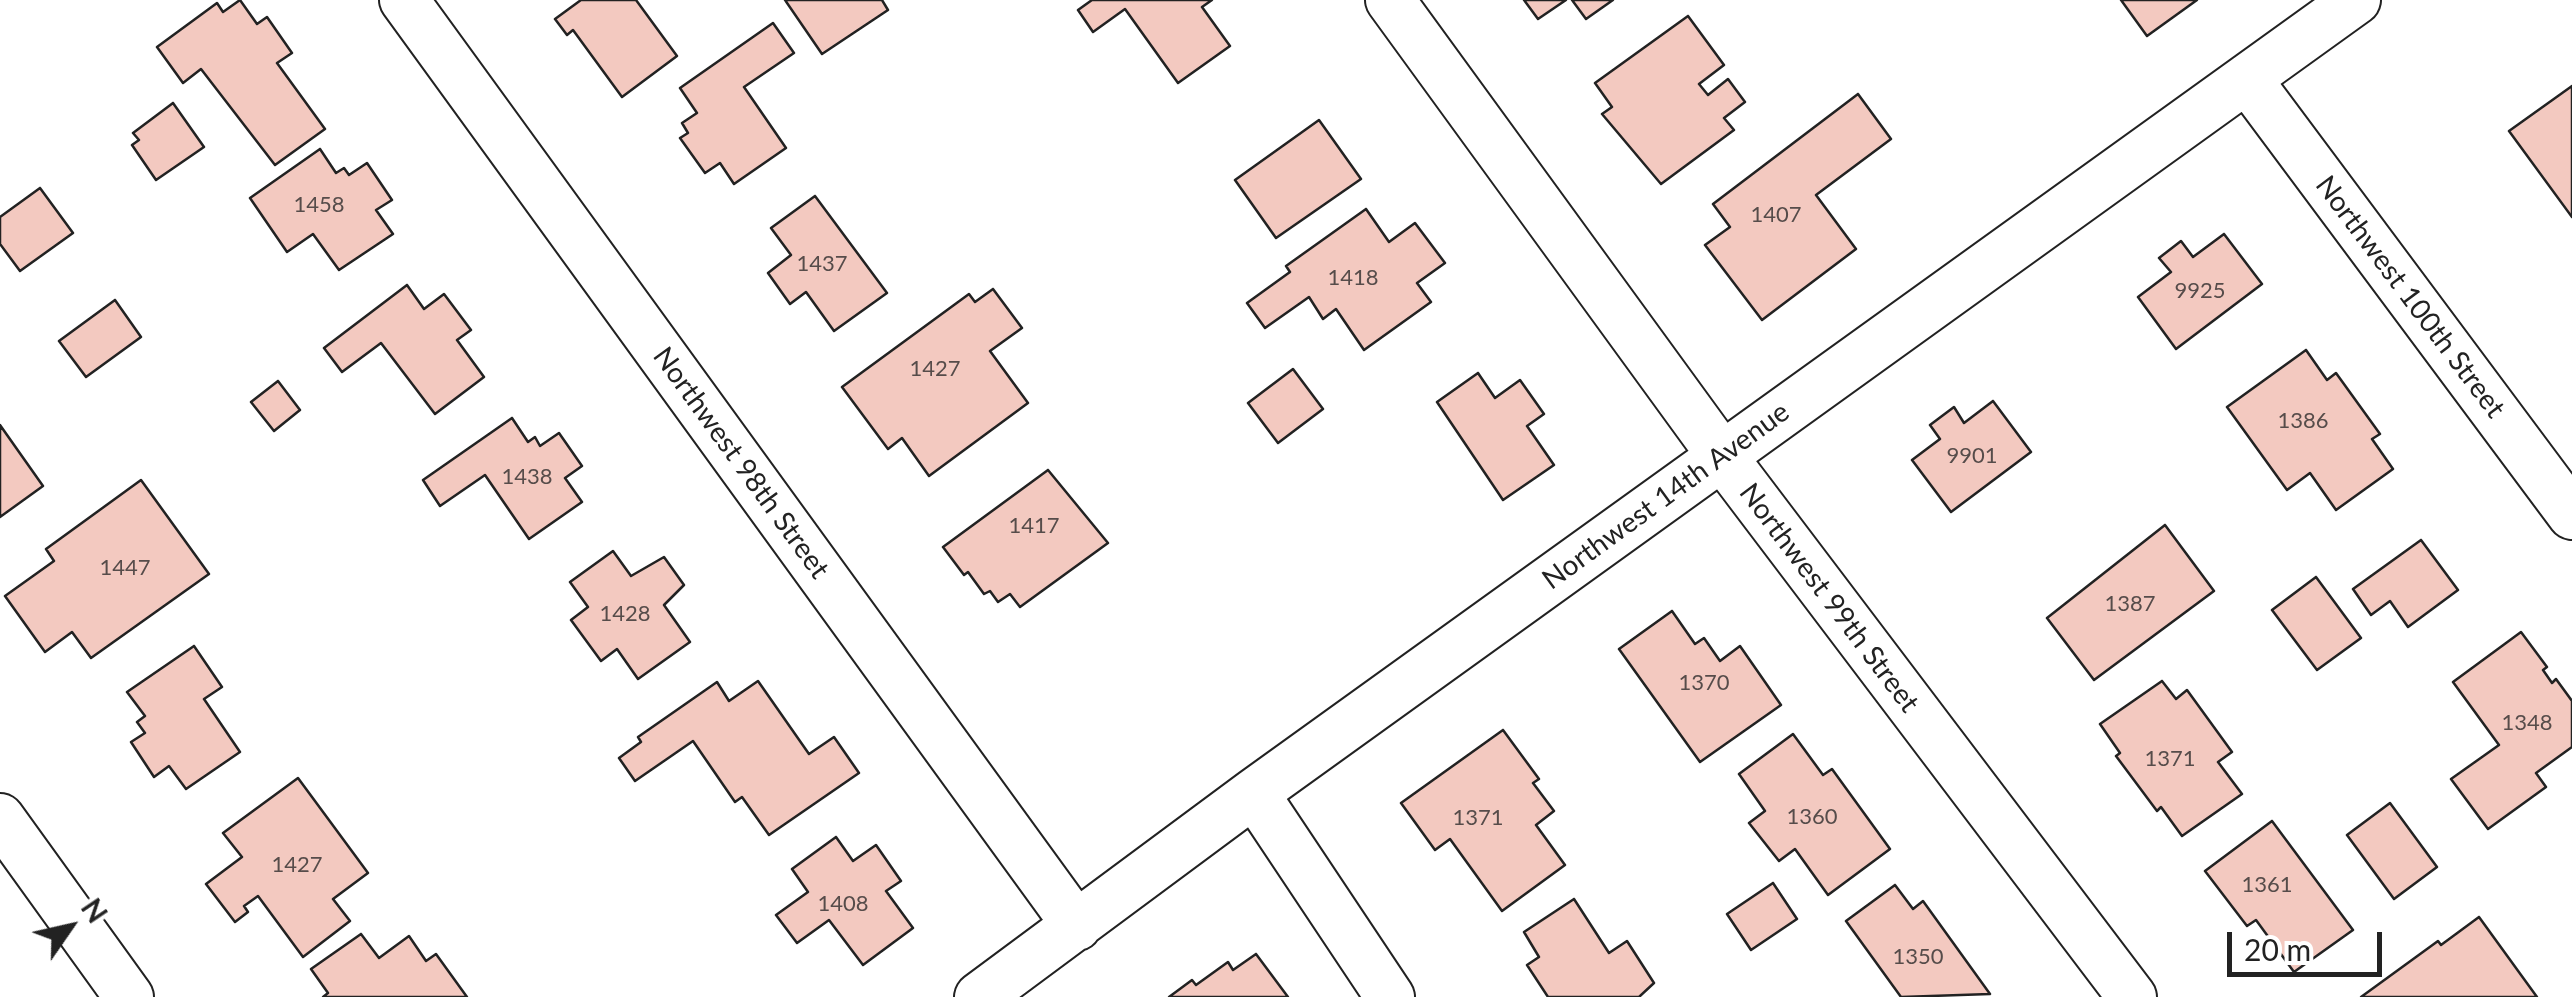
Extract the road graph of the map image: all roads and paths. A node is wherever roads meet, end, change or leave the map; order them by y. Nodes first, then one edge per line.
1 (404, 0) edge
2 (1390, 0) edge
3 (2354, 0) edge
4 (2248, 79) junction
5 (1722, 456) junction
6 (2572, 515) edge
7 (1254, 792) junction
8 (0, 818) edge
9 (1077, 926) junction
10 (129, 997) edge
11 (979, 997) edge
12 (1390, 997) edge
13 (2132, 997) edge

1 - 9 street, Northwest 98th Street
2 - 5 street, Northwest 99th Street
3 - 4 street, Northwest 14th Avenue
4 - 5 street, Northwest 14th Avenue
4 - 6 street, Northwest 100th Street
5 - 7 street, Northwest 14th Avenue
5 - 13 street, Northwest 99th Street
7 - 9 street, Northwest 14th Avenue
7 - 12 street
8 - 10 street
9 - 11 street, Northwest 14th Avenue

